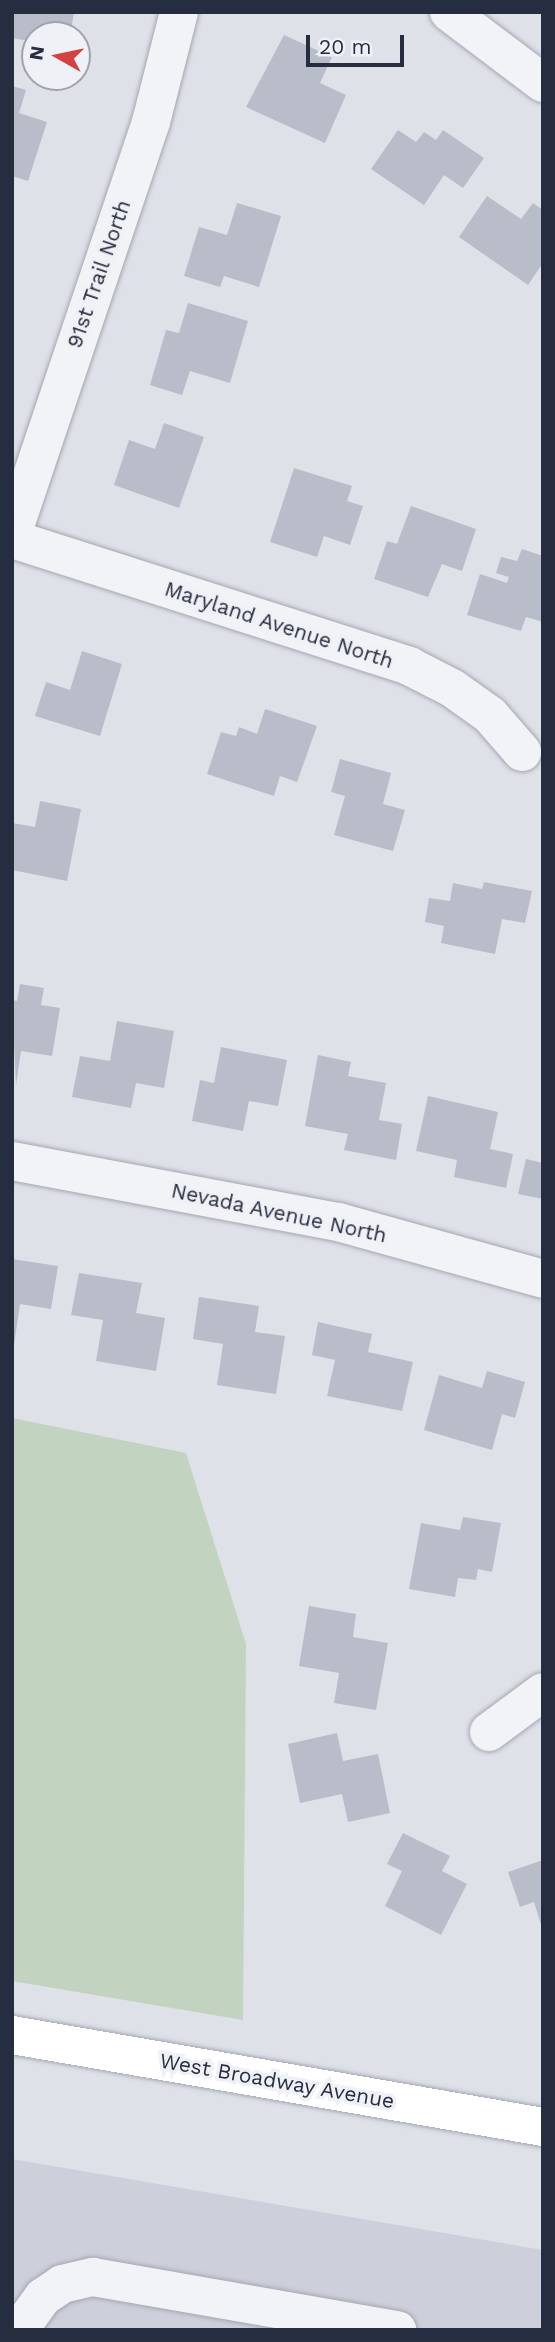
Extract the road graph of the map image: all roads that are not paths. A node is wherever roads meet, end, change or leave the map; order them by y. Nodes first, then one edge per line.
1 (179, 12) edge
2 (449, 12) edge
3 (543, 83) edge
4 (12, 537) edge
5 (522, 752) dead end
6 (12, 1161) edge
7 (543, 1279) edge
8 (543, 1692) edge
9 (489, 1732) dead end
10 (12, 2035) edge
11 (543, 2127) edge
12 (19, 2330) edge
13 (397, 2330) edge

1 - 4 street, 91st Trail North
2 - 3 street
4 - 5 street, Maryland Avenue North
6 - 7 street, Nevada Avenue North
8 - 9 street
10 - 11 main road, West Broadway Avenue
12 - 13 street

